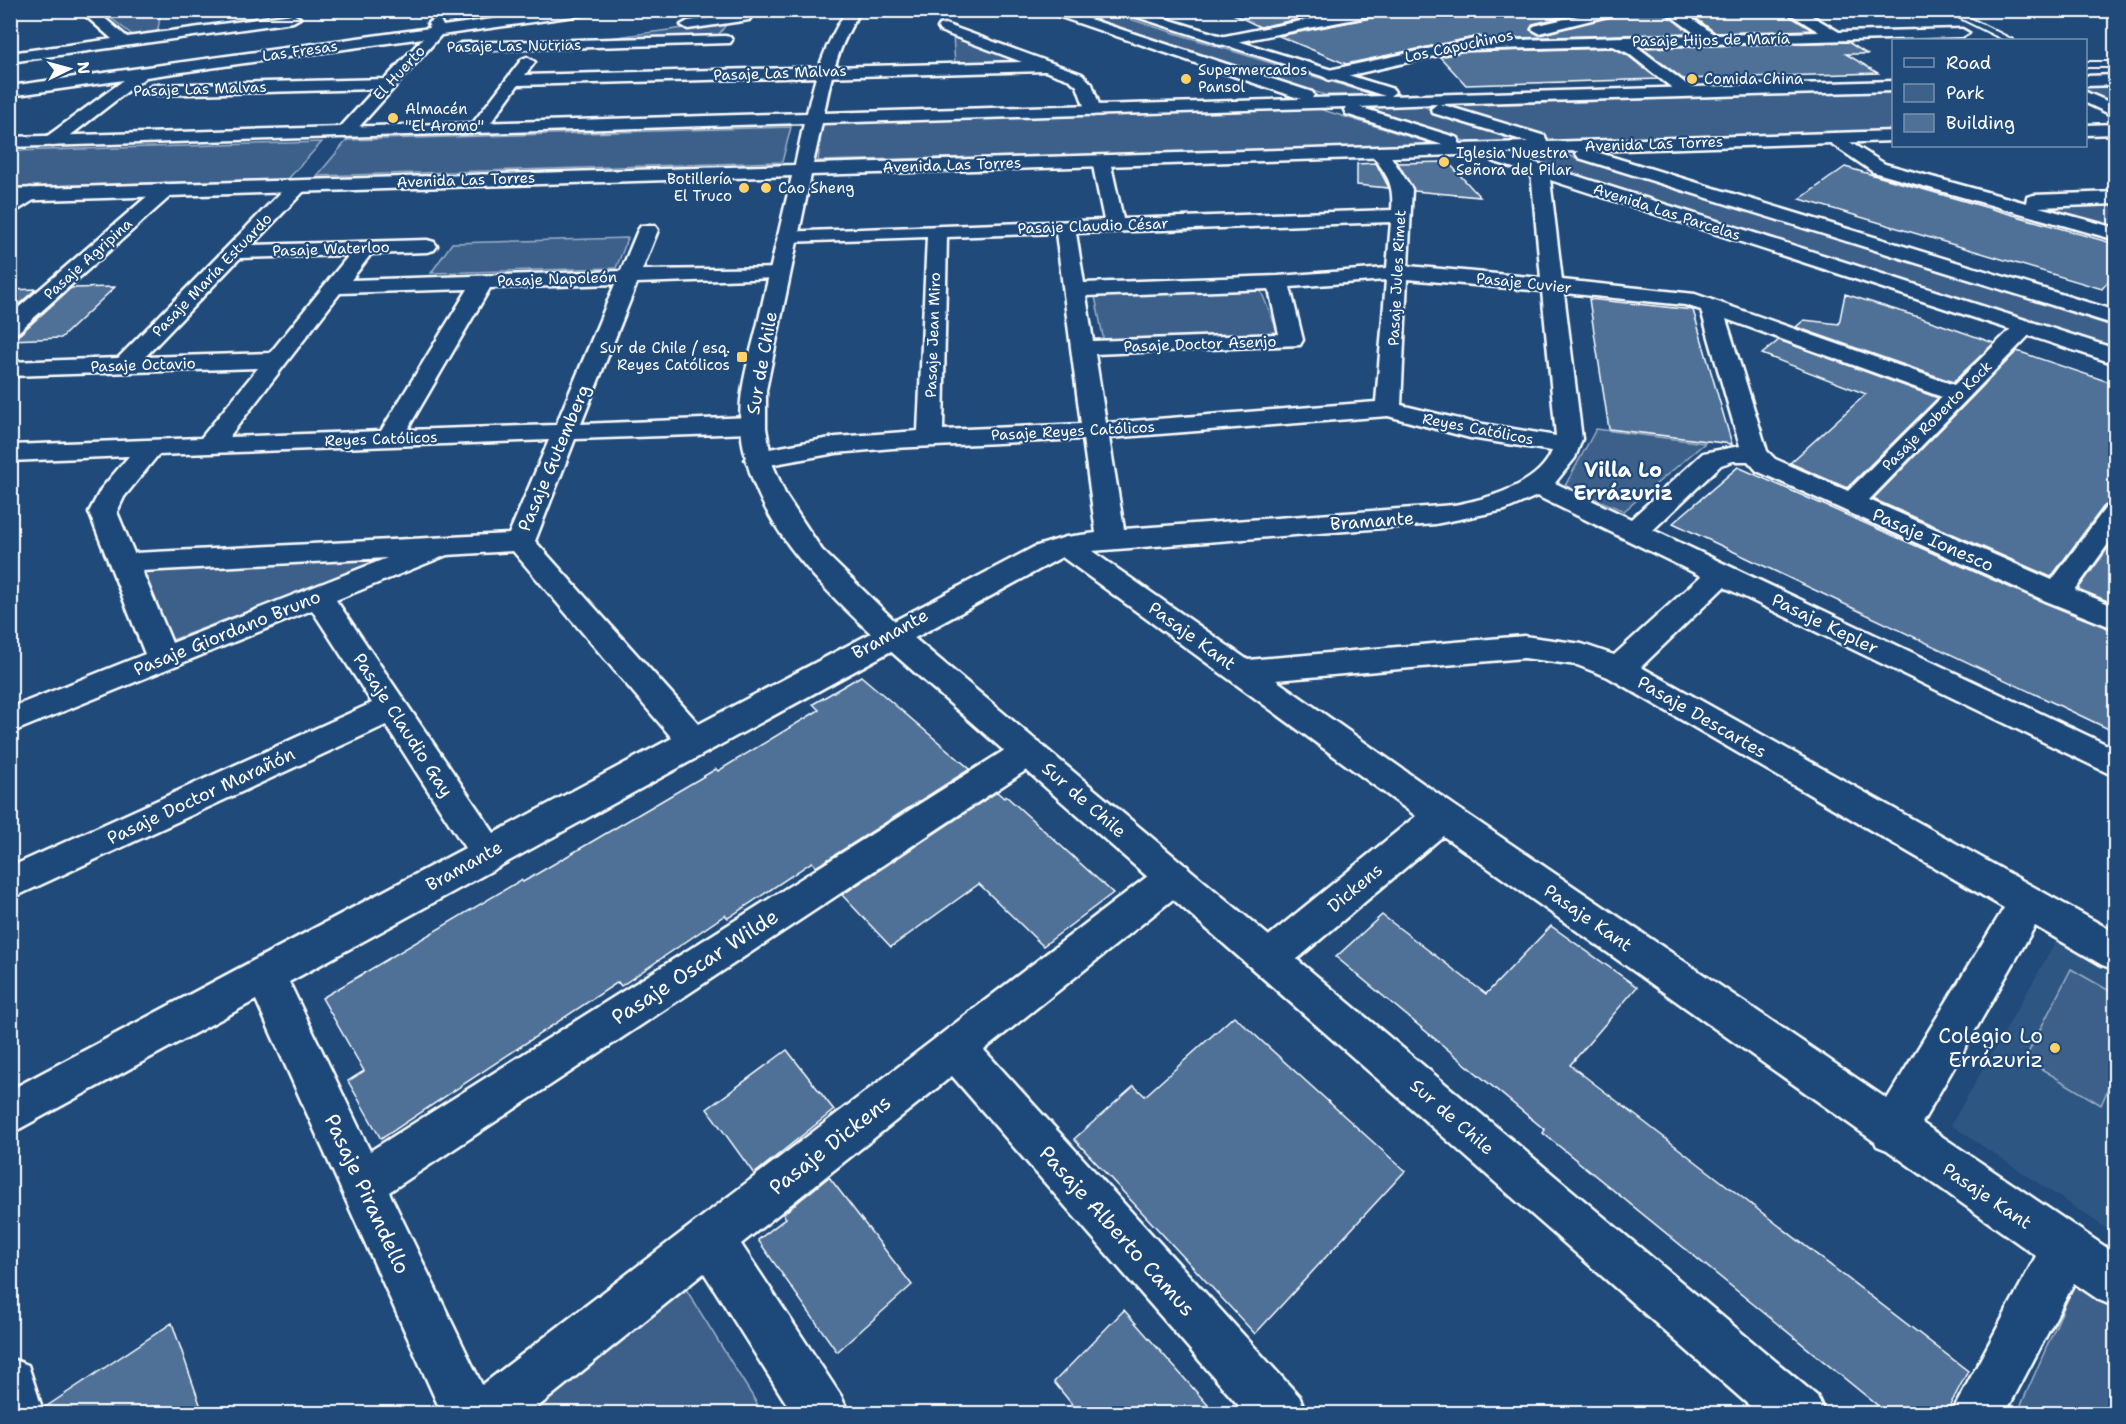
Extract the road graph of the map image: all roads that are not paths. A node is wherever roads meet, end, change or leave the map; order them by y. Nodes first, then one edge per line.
1 (86, 10) edge
2 (429, 10) edge
3 (589, 10) edge
4 (854, 10) edge
5 (1047, 10) edge
6 (1381, 10) edge
7 (1625, 10) edge
8 (1670, 10) edge
9 (1791, 10) edge
10 (1126, 11) edge
11 (747, 14) edge
12 (1536, 14) dead end
13 (1942, 15) edge
14 (297, 18) edge
15 (166, 20) dead end
16 (1564, 24) junction
17 (436, 32) junction
18 (1962, 33) junction
19 (1836, 36) junction
20 (162, 38) junction
21 (1974, 39) edge
22 (2006, 39) edge
23 (724, 40) junction
24 (1713, 40) junction
25 (1220, 41) junction
26 (1617, 42) junction
27 (124, 43) junction
28 (538, 45) junction
29 (1459, 46) junction
30 (423, 48) junction
31 (303, 51) junction
32 (10, 58) edge
33 (2115, 64) edge
34 (2087, 65) edge
35 (1047, 66) junction
36 (944, 69) junction
37 (825, 72) junction
38 (143, 73) junction
39 (710, 75) junction
40 (1329, 75) junction
41 (513, 80) junction
42 (2115, 80) edge
43 (2087, 81) edge
44 (390, 84) junction
45 (1892, 86) edge
46 (118, 91) junction
47 (10, 92) edge
48 (1687, 92) junction
49 (2087, 98) edge
50 (1412, 100) junction
51 (1328, 103) junction
52 (1093, 110) junction
53 (2115, 112) edge
54 (814, 118) junction
55 (478, 128) junction
56 (2115, 129) edge
57 (2087, 130) edge
58 (345, 132) junction
59 (1892, 136) edge
60 (1835, 138) junction
61 (52, 141) junction
62 (10, 142) edge
63 (1561, 147) junction
64 (1477, 150) junction
65 (1380, 153) junction
66 (1101, 161) junction
67 (802, 169) junction
68 (1540, 171) junction
69 (299, 185) junction
70 (166, 190) junction
71 (30, 194) junction
72 (10, 195) edge
73 (2115, 199) edge
74 (2002, 202) junction
75 (10, 209) edge
76 (1400, 216) junction
77 (1115, 225) junction
78 (1065, 227) junction
79 (648, 230) dead end
80 (937, 231) junction
81 (2115, 234) edge
82 (787, 236) junction
83 (427, 246) dead end
84 (365, 248) junction
85 (234, 252) junction
86 (779, 272) junction
87 (1397, 274) junction
88 (630, 277) junction
89 (483, 282) junction
90 (1278, 282) junction
91 (334, 286) junction
92 (1553, 286) junction
93 (1074, 290) junction
94 (1712, 306) junction
95 (2115, 318) edge
96 (10, 327) edge
97 (2025, 328) junction
98 (1083, 348) junction
99 (2115, 357) edge
100 (276, 360) junction
101 (125, 365) junction
102 (10, 369) edge
103 (1958, 395) junction
104 (1389, 409) junction
105 (752, 425) junction
106 (1095, 431) junction
107 (565, 432) junction
108 (930, 438) junction
109 (389, 439) junction
110 (209, 446) junction
111 (1568, 446) junction
112 (150, 448) junction
113 (10, 453) edge
114 (1755, 454) junction
115 (758, 459) junction
116 (1535, 484) junction
117 (1850, 504) junction
118 (2115, 513) edge
119 (1634, 532) junction
120 (1112, 539) junction
121 (520, 542) junction
122 (443, 546) junction
123 (1066, 546) junction
124 (123, 563) junction
125 (1721, 574) junction
126 (2056, 594) junction
127 (318, 596) junction
128 (2115, 619) edge
129 (890, 634) junction
130 (163, 659) junction
131 (1619, 669) junction
132 (1242, 672) junction
133 (392, 708) junction
134 (10, 721) edge
135 (694, 741) junction
136 (1028, 752) junction
137 (2115, 764) edge
138 (1442, 816) junction
139 (488, 853) junction
140 (1174, 878) junction
141 (10, 884) edge
142 (2028, 903) junction
143 (2115, 953) edge
144 (1269, 959) junction
145 (265, 975) junction
146 (954, 1048) junction
147 (10, 1113) edge
148 (1893, 1131) junction
149 (362, 1183) junction
150 (710, 1239) junction
151 (2066, 1249) junction
152 (2115, 1283) edge
153 (10, 1383) edge
154 (18, 1413) edge
155 (469, 1413) edge
156 (487, 1413) edge
157 (823, 1413) edge
158 (1281, 1413) edge
159 (1799, 1413) edge
160 (1977, 1413) edge

1 - 27 street
2 - 17 street, El Huerto
3 - 17 street, Las Fresas
4 - 37 street, Sur de Chile
5 - 51 street, Avenida Las Parcelas
6 - 25 street
7 - 16 street, Los Capuchinos
8 - 24 street
9 - 19 street
10 - 25 street, Avenida Las Parcelas
11 - 23 street
11 - 28 street
12 - 16 street
13 - 18 street
13 - 22 lane
14 - 20 street
15 - 20 street
16 - 26 street
16 - 29 street, Los Capuchinos
17 - 30 street, El Huerto
17 - 31 street, Las Fresas
18 - 19 street, Pasaje Hijos de María
18 - 21 street
19 - 24 street, Pasaje Hijos de María
20 - 27 street
23 - 28 street, Pasaje Las Nutrias
23 - 39 street
24 - 26 street, Pasaje Hijos de María
25 - 40 street, Avenida Las Parcelas
26 - 29 street, Pasaje Hijos de María
26 - 48 street
27 - 32 street
28 - 30 street, Pasaje Las Nutrias
28 - 41 street
29 - 40 street, Los Capuchinos
30 - 31 street, Pasaje Las Nutrias
30 - 44 street, El Huerto
31 - 38 street, Las Fresas
33 - 34 lane
35 - 36 street, Pasaje Las Malvas
35 - 36 street
35 - 52 street
36 - 37 street, Pasaje Las Malvas
37 - 39 street, Pasaje Las Malvas
37 - 54 street, Sur de Chile
38 - 46 street
38 - 47 street, Las Fresas
39 - 41 street, Pasaje Las Malvas
40 - 50 street, Avenida Las Parcelas
41 - 55 street
42 - 43 street
44 - 46 street, Pasaje Las Malvas
44 - 58 street, El Huerto
45 - 48 street
46 - 47 street, Pasaje Las Malvas
46 - 61 street
48 - 50 street
49 - 53 street
50 - 51 street
50 - 63 street, Avenida Las Parcelas
51 - 52 street
51 - 64 street, Avenida Las Parcelas
52 - 54 street
54 - 55 street
54 - 67 street, Sur de Chile
55 - 58 street
56 - 57 street
58 - 61 street
59 - 60 street, Avenida Las Torres
60 - 63 street, Avenida Las Torres
60 - 74 street
61 - 62 street
63 - 64 street, Avenida Las Torres
63 - 95 street, Avenida Las Parcelas
64 - 65 street, Avenida Las Torres
64 - 68 street, Avenida Las Parcelas
65 - 66 street, Avenida Las Torres
65 - 76 street, Pasaje Jules Rimet
66 - 67 street, Avenida Las Torres
66 - 77 street
67 - 69 street, Avenida Las Torres
67 - 82 street, Sur de Chile
68 - 92 street
68 - 97 street, Avenida Las Parcelas
69 - 70 street, Avenida Las Torres
69 - 85 street, Pasaje María Estuardo
70 - 71 street, Avenida Las Torres
70 - 96 street, Pasaje Agripina
71 - 72 street, Avenida Las Torres
71 - 75 street
73 - 74 street
74 - 81 street
76 - 77 street, Pasaje Claudio César
76 - 87 street, Pasaje Jules Rimet
77 - 78 street, Pasaje Claudio César
78 - 80 street, Pasaje Claudio César
78 - 93 street
79 - 88 street, Pasaje Gutemberg
80 - 82 street, Pasaje Claudio César
80 - 108 street, Pasaje Jean Miro
82 - 86 street, Sur de Chile
83 - 84 street, Pasaje Waterloo
84 - 85 street, Pasaje Waterloo
84 - 91 street
85 - 101 street, Pasaje María Estuardo
86 - 88 street, Pasaje Napoleón
86 - 105 street, Sur de Chile
87 - 90 street, Pasaje Cuvier
87 - 92 street, Pasaje Cuvier
87 - 104 street, Pasaje Jules Rimet
88 - 89 street, Pasaje Napoleón
88 - 107 street, Pasaje Gutemberg
89 - 91 street, Pasaje Napoleón
89 - 109 street
90 - 93 street, Pasaje Cuvier
90 - 98 street, Pasaje Doctor Asenjo
91 - 100 street
92 - 94 street, Pasaje Cuvier
92 - 111 street
93 - 98 street
94 - 103 street, Pasaje Cuvier
94 - 114 street
97 - 99 street, Avenida Las Parcelas
97 - 103 street, Pasaje Roberto Kock
98 - 106 street
100 - 101 street, Pasaje Octavio
100 - 110 street
101 - 102 street, Pasaje Octavio
103 - 117 street, Pasaje Roberto Kock
104 - 106 street, Pasaje Reyes Católicos
104 - 111 street, Reyes Católicos
105 - 107 street, Reyes Católicos
105 - 115 street, Sur de Chile
106 - 108 street, Pasaje Reyes Católicos
106 - 120 street
107 - 109 street, Reyes Católicos
107 - 121 street, Pasaje Gutemberg
108 - 115 street, Pasaje Reyes Católicos
109 - 110 street, Reyes Católicos
110 - 112 street, Reyes Católicos
111 - 116 street, Bramante
112 - 113 street, Reyes Católicos
112 - 124 street
114 - 117 street, Pasaje Ionesco
114 - 119 street
115 - 129 street, Sur de Chile
116 - 119 street, Pasaje Kepler
116 - 120 street, Bramante
117 - 126 street, Pasaje Ionesco
118 - 126 street
119 - 125 street, Pasaje Kepler
120 - 123 street, Bramante
121 - 122 street
121 - 135 street, Pasaje Gutemberg
122 - 124 street
122 - 127 street, Pasaje Giordano Bruno
123 - 129 street, Bramante
123 - 132 street, Pasaje Kant
124 - 130 street
125 - 131 street
125 - 137 street, Pasaje Kepler
126 - 128 street, Pasaje Ionesco
127 - 130 street, Pasaje Giordano Bruno
127 - 133 street, Pasaje Claudio Gay
129 - 135 street, Bramante
129 - 136 street, Sur de Chile
130 - 134 street, Pasaje Giordano Bruno
131 - 132 street, Pasaje Descartes
131 - 142 street, Pasaje Descartes
132 - 138 street, Pasaje Kant
133 - 139 street, Pasaje Claudio Gay
133 - 141 street, Pasaje Doctor Marañón
135 - 139 street, Bramante
136 - 140 street, Sur de Chile
136 - 149 street, Pasaje Oscar Wilde
138 - 144 street, Dickens
138 - 148 street, Pasaje Kant
139 - 145 street, Bramante
140 - 144 street, Sur de Chile
140 - 146 street, Pasaje Dickens
142 - 143 street, Pasaje Descartes
142 - 148 street
144 - 159 street, Sur de Chile
145 - 147 street, Bramante
145 - 149 street, Pasaje Pirandello
146 - 150 street, Pasaje Dickens
146 - 158 street, Pasaje Alberto Camus
148 - 151 street, Pasaje Kant
149 - 155 street, Pasaje Pirandello
150 - 156 street, Pasaje Dickens
150 - 157 street
151 - 152 street, Pasaje Kant
151 - 160 street
153 - 154 street

